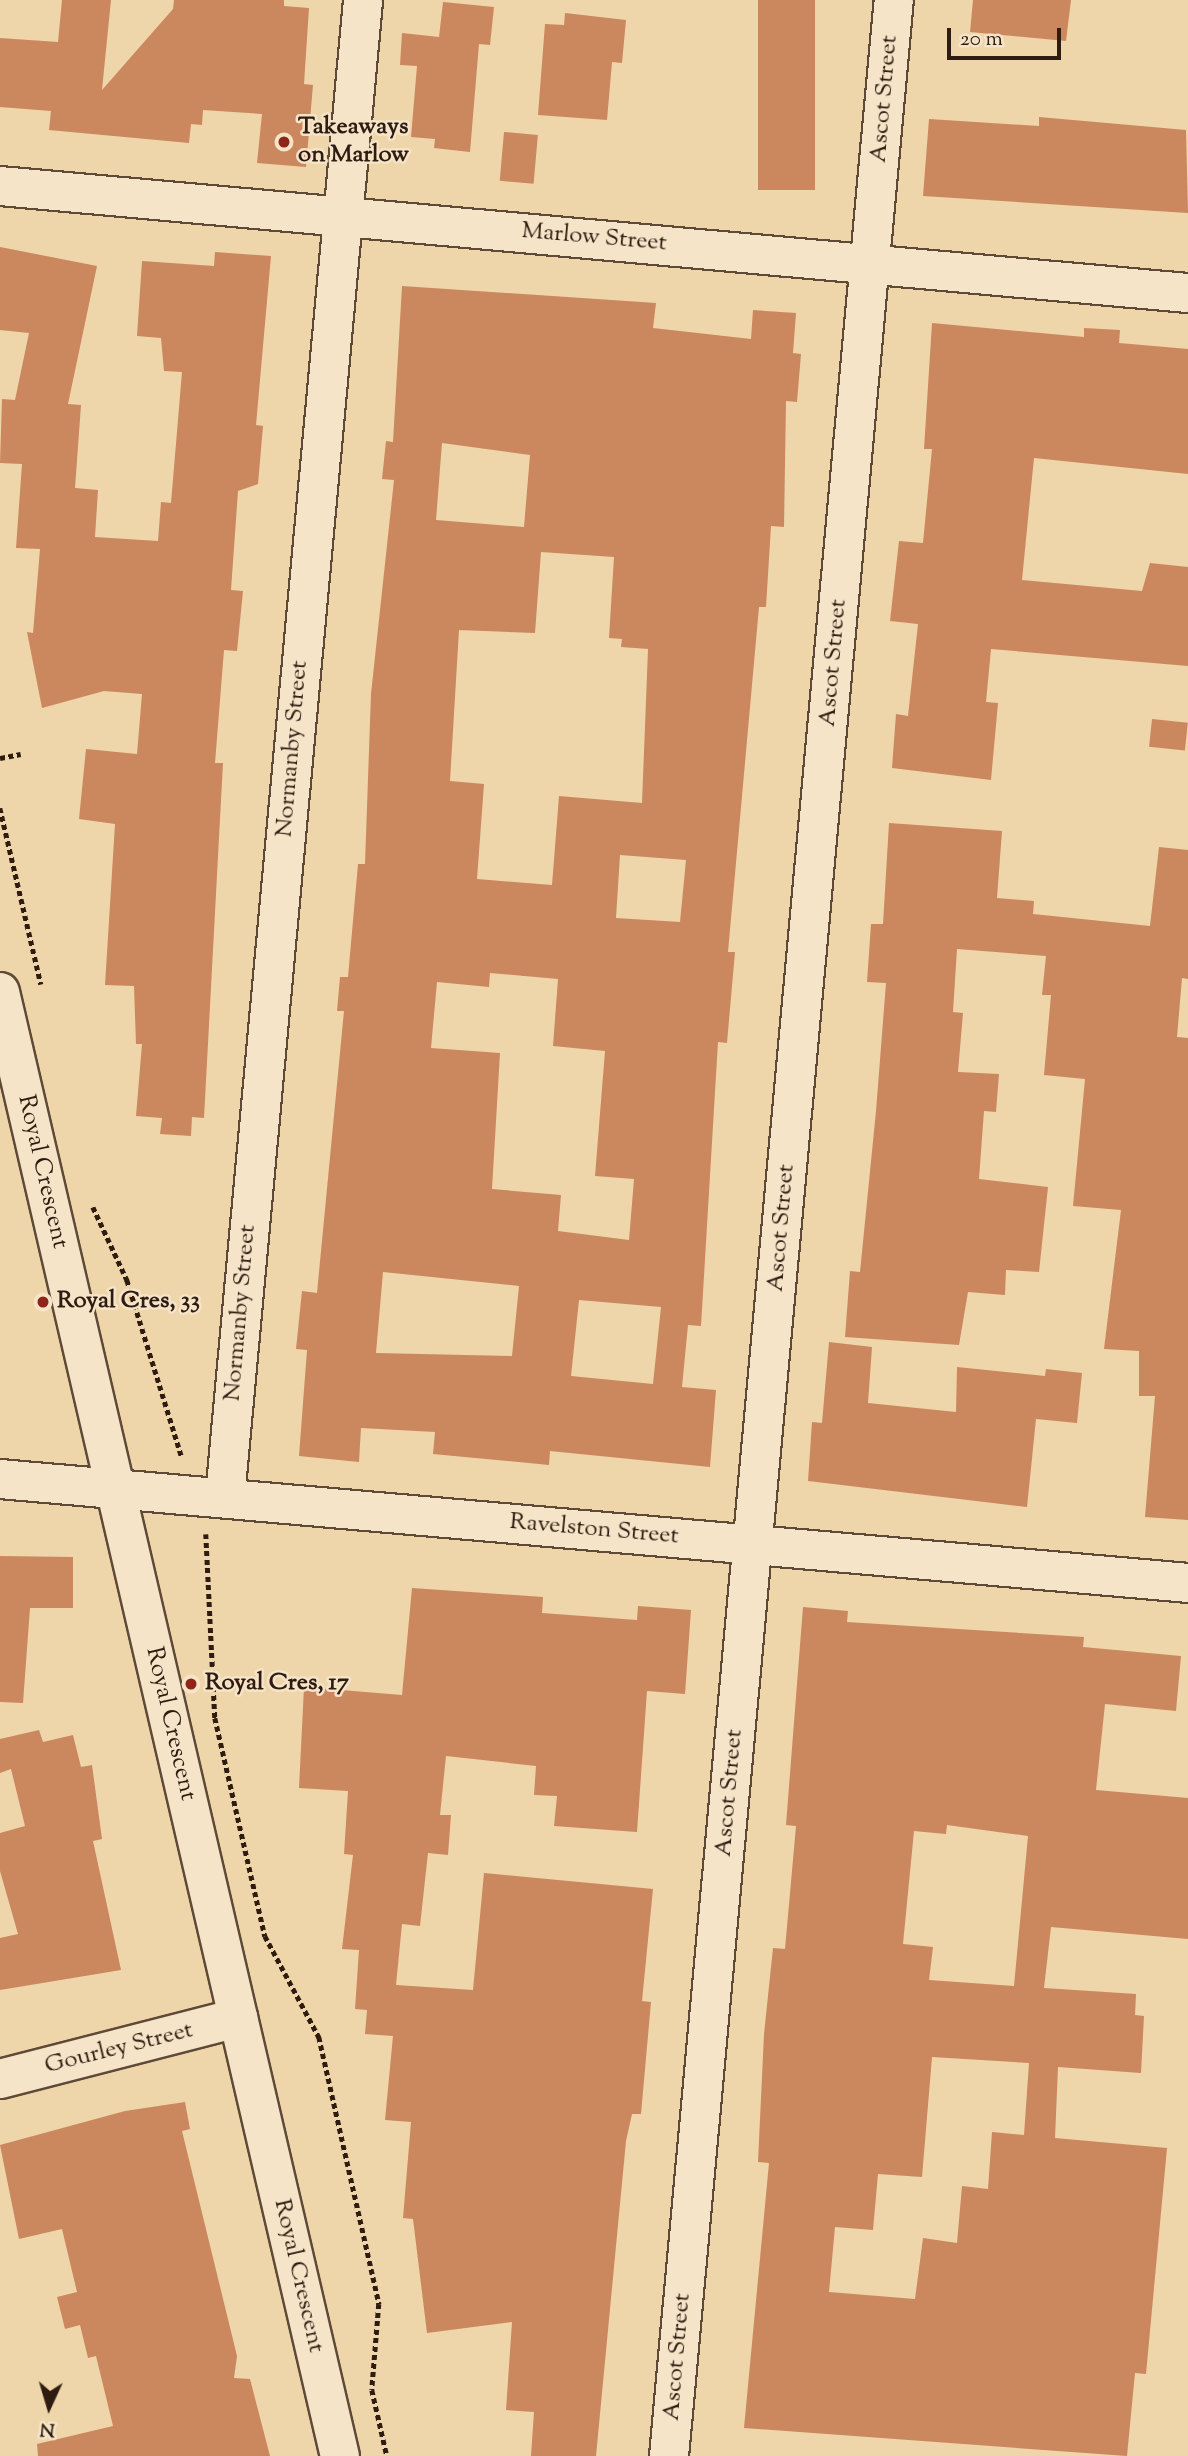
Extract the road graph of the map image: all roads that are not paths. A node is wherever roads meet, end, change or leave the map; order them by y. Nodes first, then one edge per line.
1 (363, 0) edge
2 (894, 0) edge
3 (0, 186) edge
4 (343, 215) junction
5 (871, 262) junction
6 (1188, 293) edge
7 (0, 992) edge
8 (0, 1479) edge
9 (116, 1489) junction
10 (214, 1510) junction
11 (752, 1544) junction
12 (1188, 1583) edge
13 (238, 2018) junction
14 (0, 2079) edge
15 (340, 2456) edge
16 (670, 2456) edge

1 - 4 street, Normanby Street
2 - 5 street, Ascot Street
3 - 4 street, Marlow Street
4 - 5 street, Marlow Street
4 - 10 street, Normanby Street
5 - 6 street, Marlow Street
5 - 11 street, Ascot Street
7 - 9 street, Royal Crescent
8 - 9 street, Ravelston Street
9 - 10 street, Ravelston Street
9 - 13 street, Royal Crescent
10 - 11 street, Ravelston Street
11 - 12 street, Ravelston Street
11 - 16 street, Ascot Street
13 - 14 street, Gourley Street
13 - 15 street, Royal Crescent

